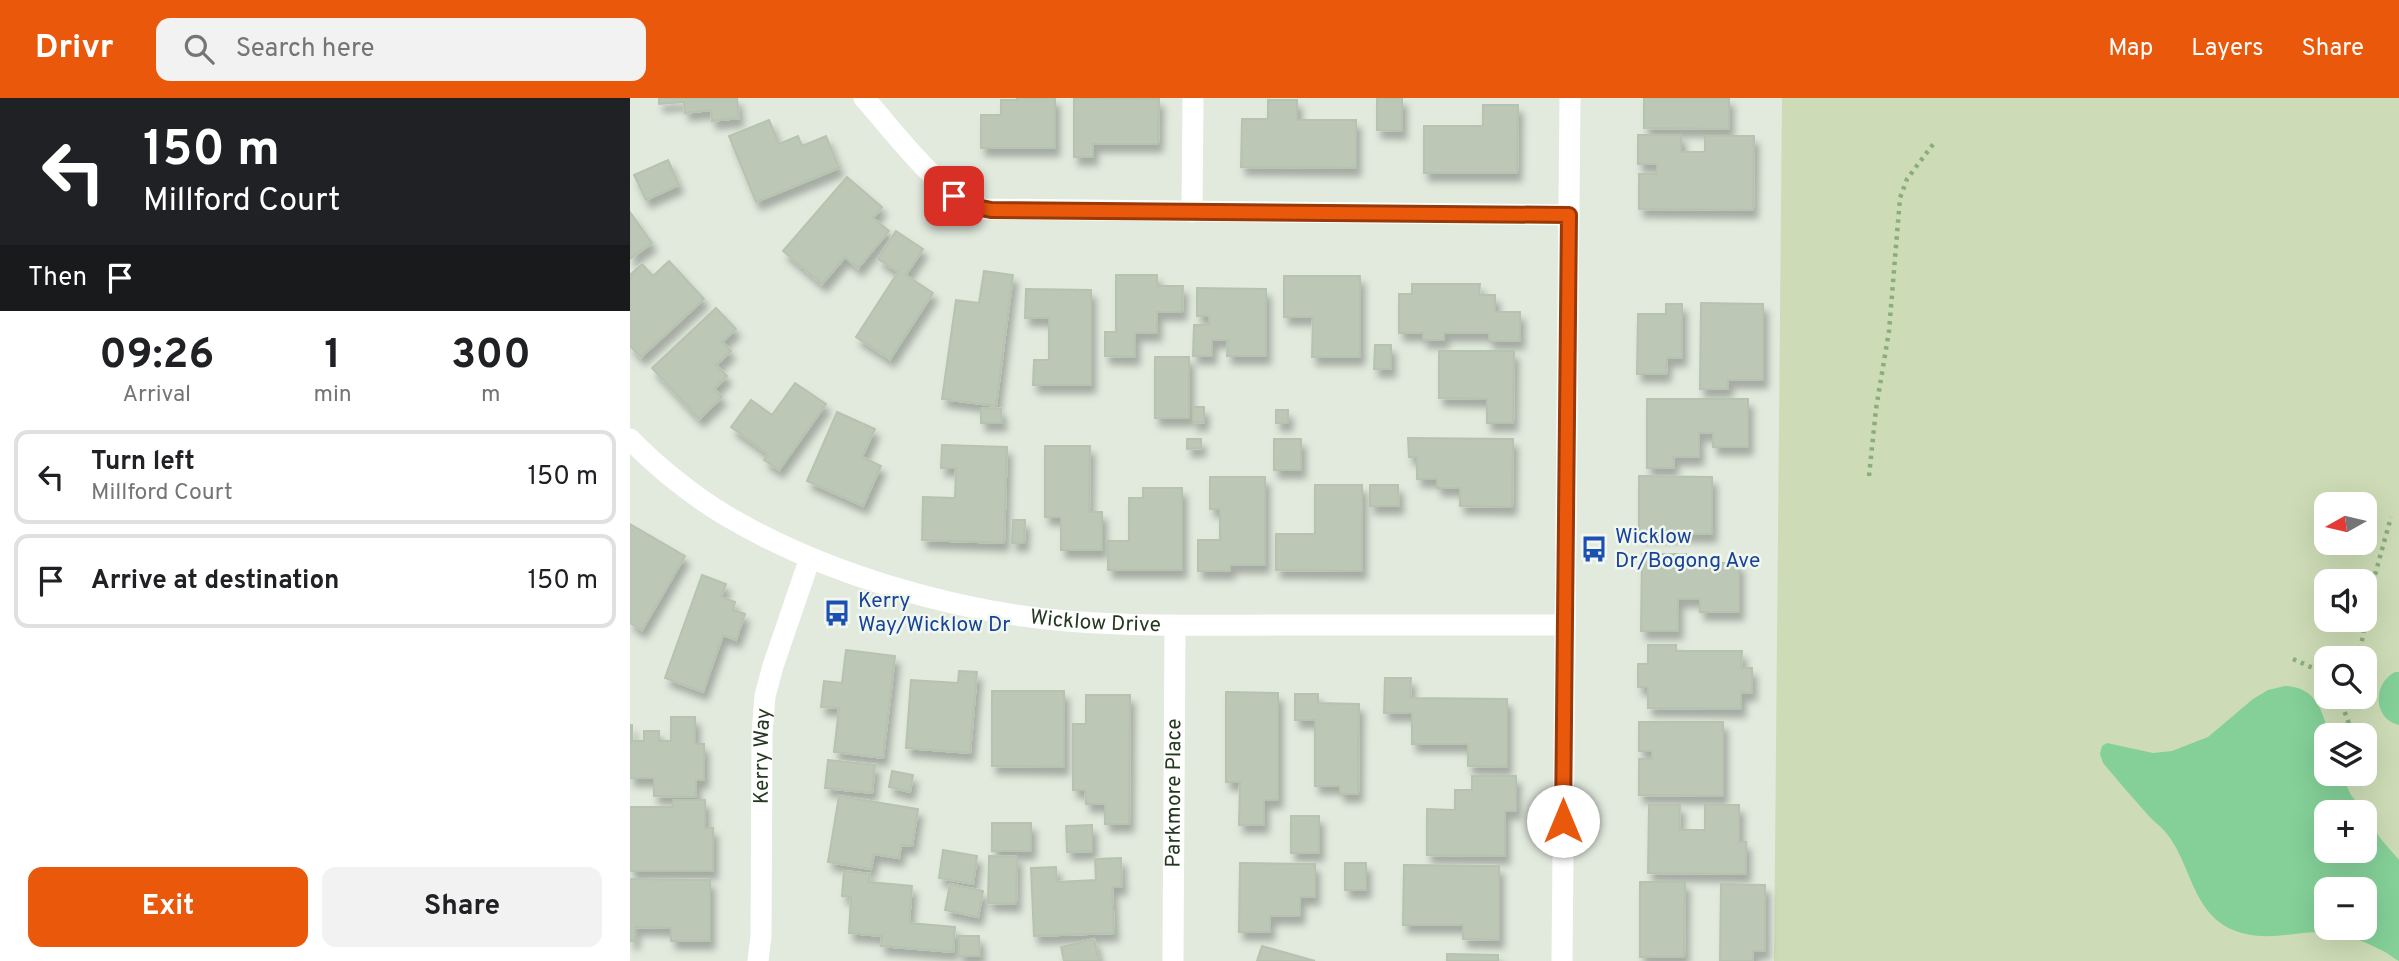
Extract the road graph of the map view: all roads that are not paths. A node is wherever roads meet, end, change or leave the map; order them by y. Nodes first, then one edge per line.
1 (864, 98) edge
2 (1193, 98) edge
3 (1570, 98) edge
4 (1192, 212) junction
5 (1569, 215) junction
6 (630, 439) edge
7 (810, 558) junction
8 (1175, 625) junction
9 (1565, 625) junction
10 (758, 961) edge
11 (1173, 961) edge
12 (1562, 961) edge

1 - 4 street
2 - 4 street
3 - 5 street
4 - 5 street
5 - 9 street
6 - 7 street, Wicklow Drive
7 - 8 street, Wicklow Drive
7 - 10 street, Kerry Way
8 - 9 street, Wicklow Drive
8 - 11 street, Parkmore Place
9 - 12 street

